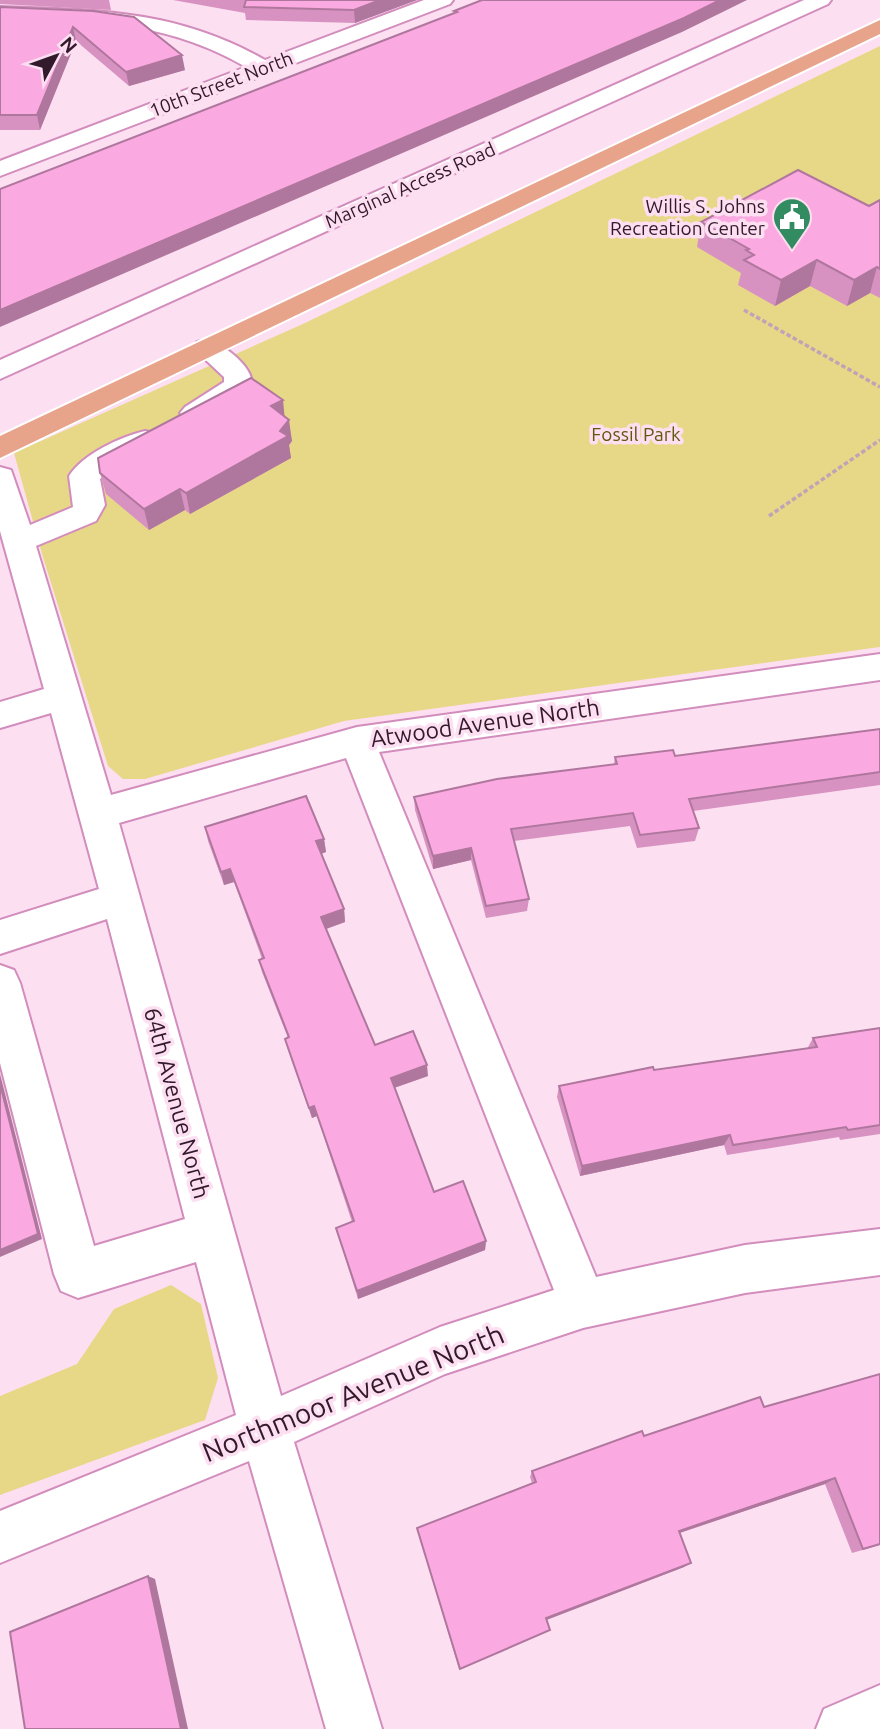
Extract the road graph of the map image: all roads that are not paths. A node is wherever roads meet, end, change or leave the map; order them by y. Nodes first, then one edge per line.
1 (443, 0) edge
2 (821, 0) edge
3 (0, 13) edge
4 (880, 26) edge
5 (263, 68) junction
6 (0, 169) edge
7 (207, 348) junction
8 (0, 370) edge
9 (0, 448) edge
10 (0, 477) edge
11 (19, 541) junction
12 (880, 667) edge
13 (64, 696) junction
14 (0, 715) edge
15 (357, 741) junction
16 (98, 814) junction
17 (121, 898) junction
18 (0, 937) edge
19 (0, 983) edge
20 (212, 1234) junction
21 (880, 1252) edge
22 (583, 1304) junction
23 (265, 1429) junction
24 (0, 1537) edge
25 (880, 1713) edge
26 (354, 1729) edge
27 (844, 1729) edge

1 - 5 street, 10th Street North
2 - 8 street, Marginal Access Road
3 - 5 street
4 - 7 main road
5 - 6 street, 10th Street North
7 - 9 main road
7 - 11 street
10 - 11 street, 64th Avenue North
11 - 13 street, 64th Avenue North
12 - 15 street, Atwood Avenue North
13 - 14 street
13 - 16 street, 64th Avenue North
15 - 16 street, Atwood Avenue North
15 - 22 street
16 - 17 street, 64th Avenue North
17 - 18 street
17 - 20 street, 64th Avenue North
19 - 20 street
20 - 23 street, 64th Avenue North
21 - 22 street, Northmoor Avenue North
22 - 23 street, Northmoor Avenue North
23 - 24 street, Northmoor Avenue North
23 - 26 street, 64th Avenue North
25 - 27 street

